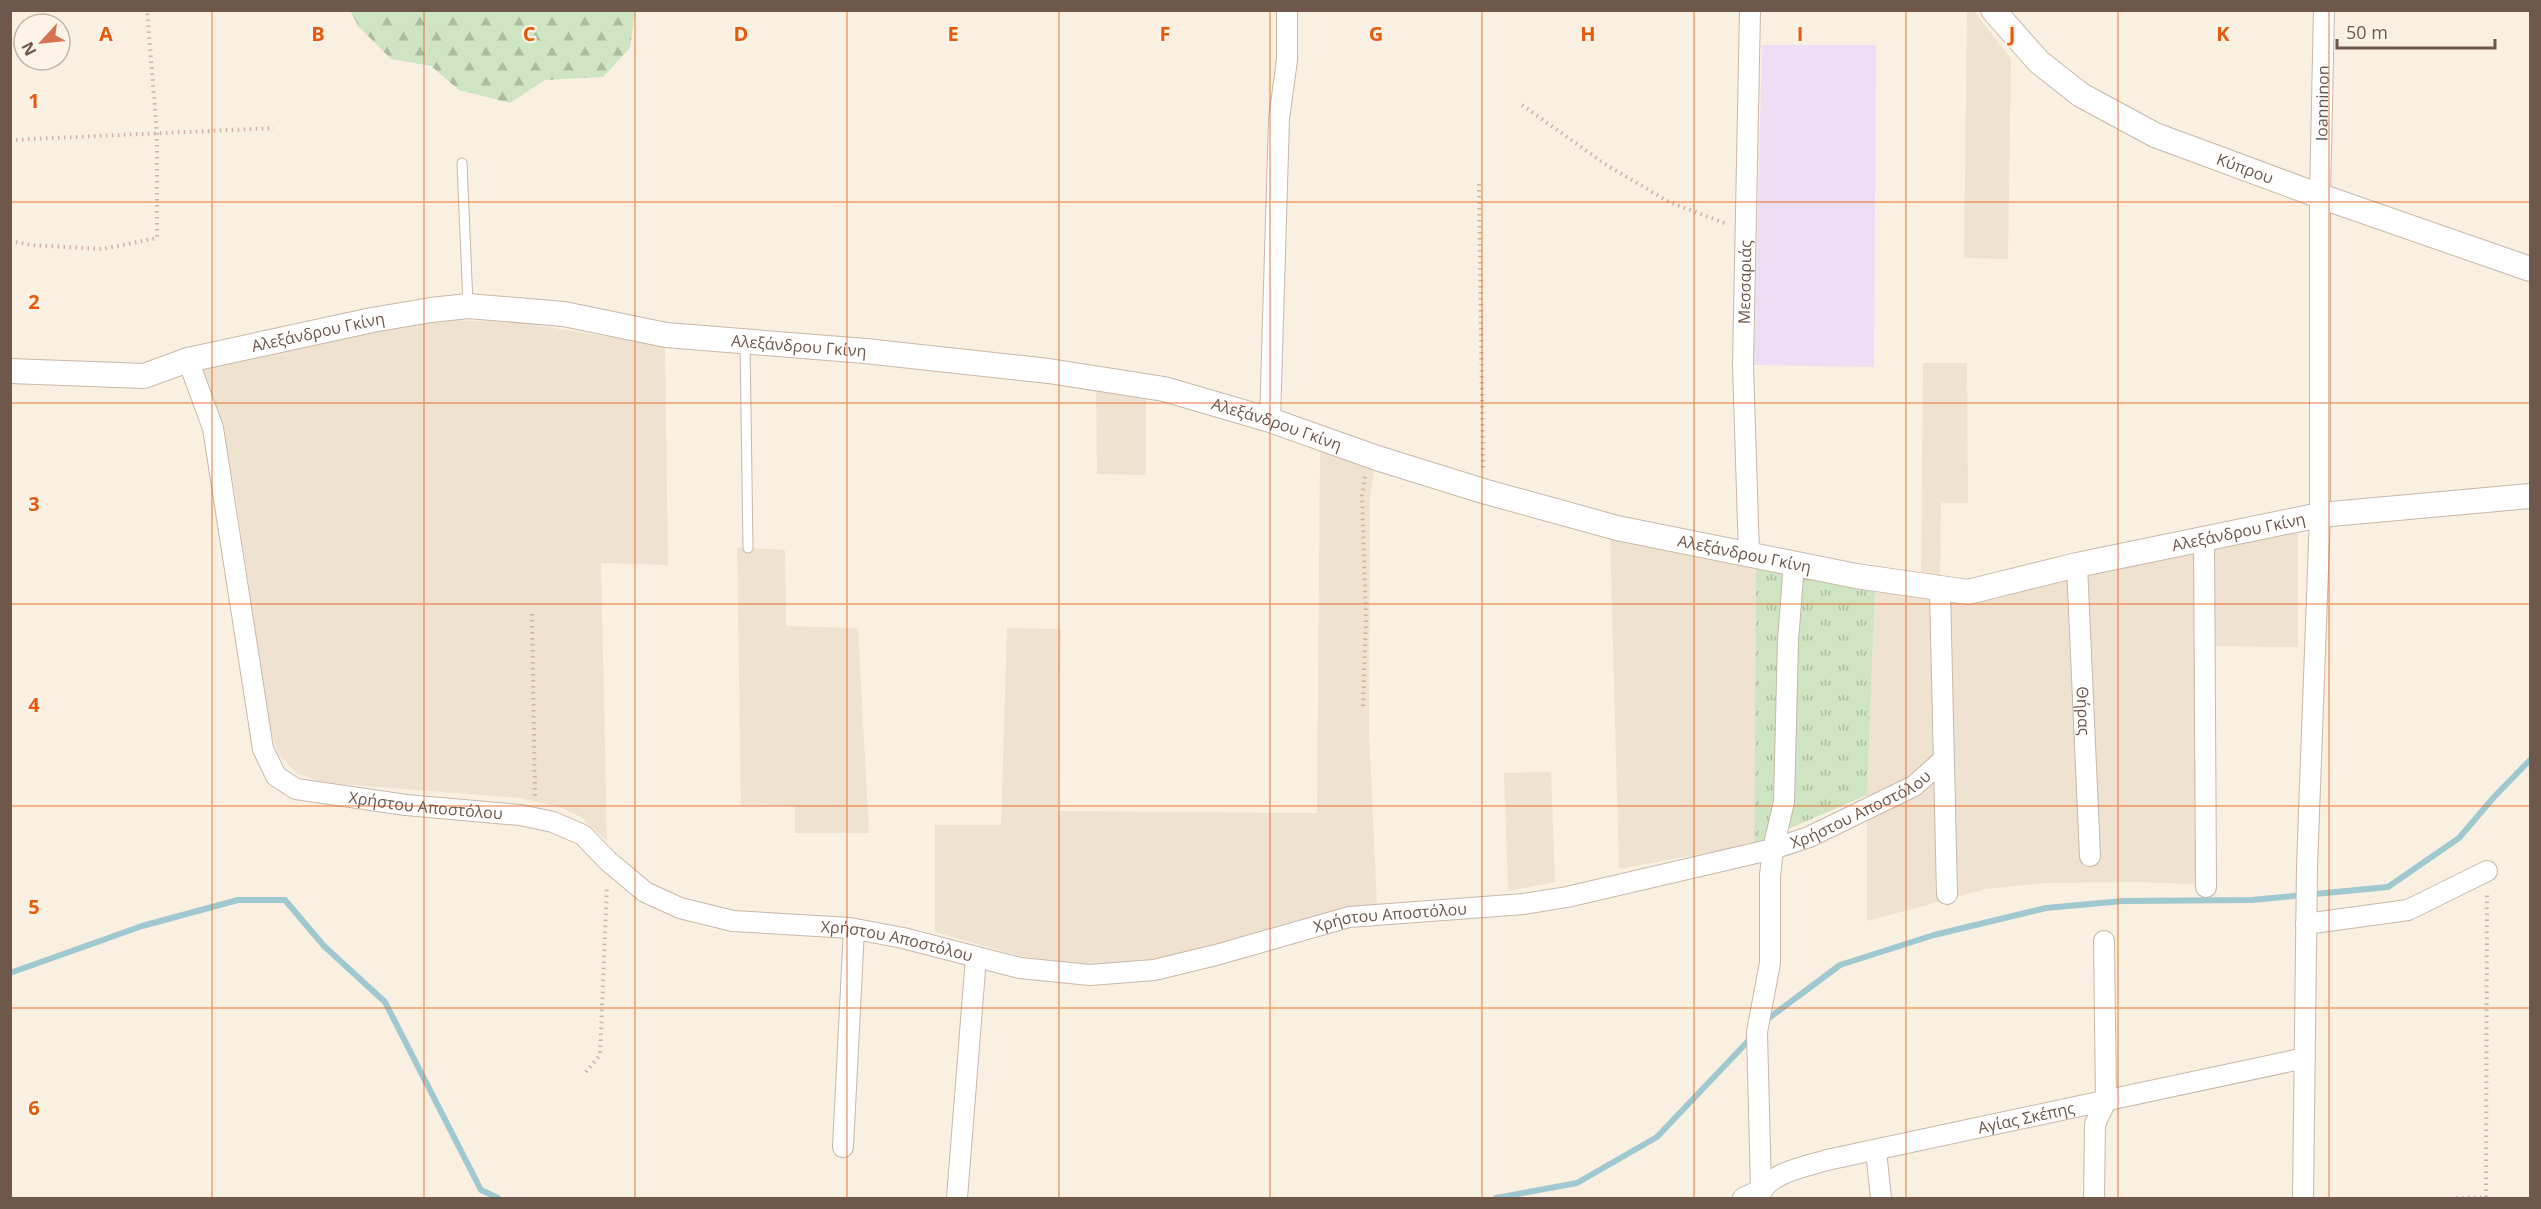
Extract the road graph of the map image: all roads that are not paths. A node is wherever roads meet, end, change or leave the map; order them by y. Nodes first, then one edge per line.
1 (1287, 10) edge
2 (1750, 10) edge
3 (1993, 10) edge
4 (2324, 10) edge
5 (462, 163) dead end
6 (2320, 196) junction
7 (2530, 268) edge
8 (468, 306) junction
9 (745, 342) junction
10 (188, 360) junction
11 (10, 371) edge
12 (1270, 420) junction
13 (2530, 496) edge
14 (2320, 515) junction
15 (2204, 537) junction
16 (748, 548) dead end
17 (1749, 555) junction
18 (1794, 564) junction
19 (2077, 564) junction
20 (1940, 590) junction
21 (1942, 761) junction
22 (1773, 849) junction
23 (2090, 856) dead end
24 (2487, 871) road end
25 (2206, 887) dead end
26 (1947, 894) dead end
27 (2306, 920) junction
28 (854, 929) junction
29 (2104, 942) dead end
30 (976, 957) junction
31 (2305, 1059) junction
32 (2106, 1101) junction
33 (843, 1148) dead end
34 (1876, 1151) junction
35 (1755, 1196) edge
36 (957, 1198) edge
37 (1881, 1198) edge
38 (2094, 1198) edge
39 (2303, 1198) edge

1 - 12 street
2 - 17 street, Μεσσαριάς
3 - 6 street, Κύπρου
4 - 6 street, Ioanninon
5 - 8 lane
6 - 7 street, Κύπρου
6 - 14 street, Ioanninon
8 - 9 street, Αλεξάνδρου Γκίνη
8 - 10 street, Αλεξάνδρου Γκίνη
9 - 12 street, Αλεξάνδρου Γκίνη
9 - 16 lane
10 - 11 street, Αλεξάνδρου Γκίνη
10 - 28 street, Χρήστου Αποστόλου
12 - 17 street, Αλεξάνδρου Γκίνη
13 - 14 street, Αλεξάνδρου Γκίνη
14 - 15 street, Αλεξάνδρου Γκίνη
14 - 27 street, Ioanninon
15 - 19 street, Αλεξάνδρου Γκίνη
15 - 25 street
17 - 18 street, Αλεξάνδρου Γκίνη
18 - 20 street, Αλεξάνδρου Γκίνη
18 - 22 street
19 - 20 street, Αλεξάνδρου Γκίνη
19 - 23 street, Θήρας
20 - 21 street
21 - 22 street, Χρήστου Αποστόλου
21 - 26 street
22 - 30 street, Χρήστου Αποστόλου
22 - 35 street
24 - 27 street
27 - 31 street, Ioanninon
28 - 30 street, Χρήστου Αποστόλου
28 - 33 street
29 - 32 street
30 - 36 street
31 - 32 street, Αγίας Σκέπης
31 - 39 street, Ioanninon
32 - 34 street, Αγίας Σκέπης
32 - 38 street
34 - 35 street, Αγίας Σκέπης
34 - 37 street

